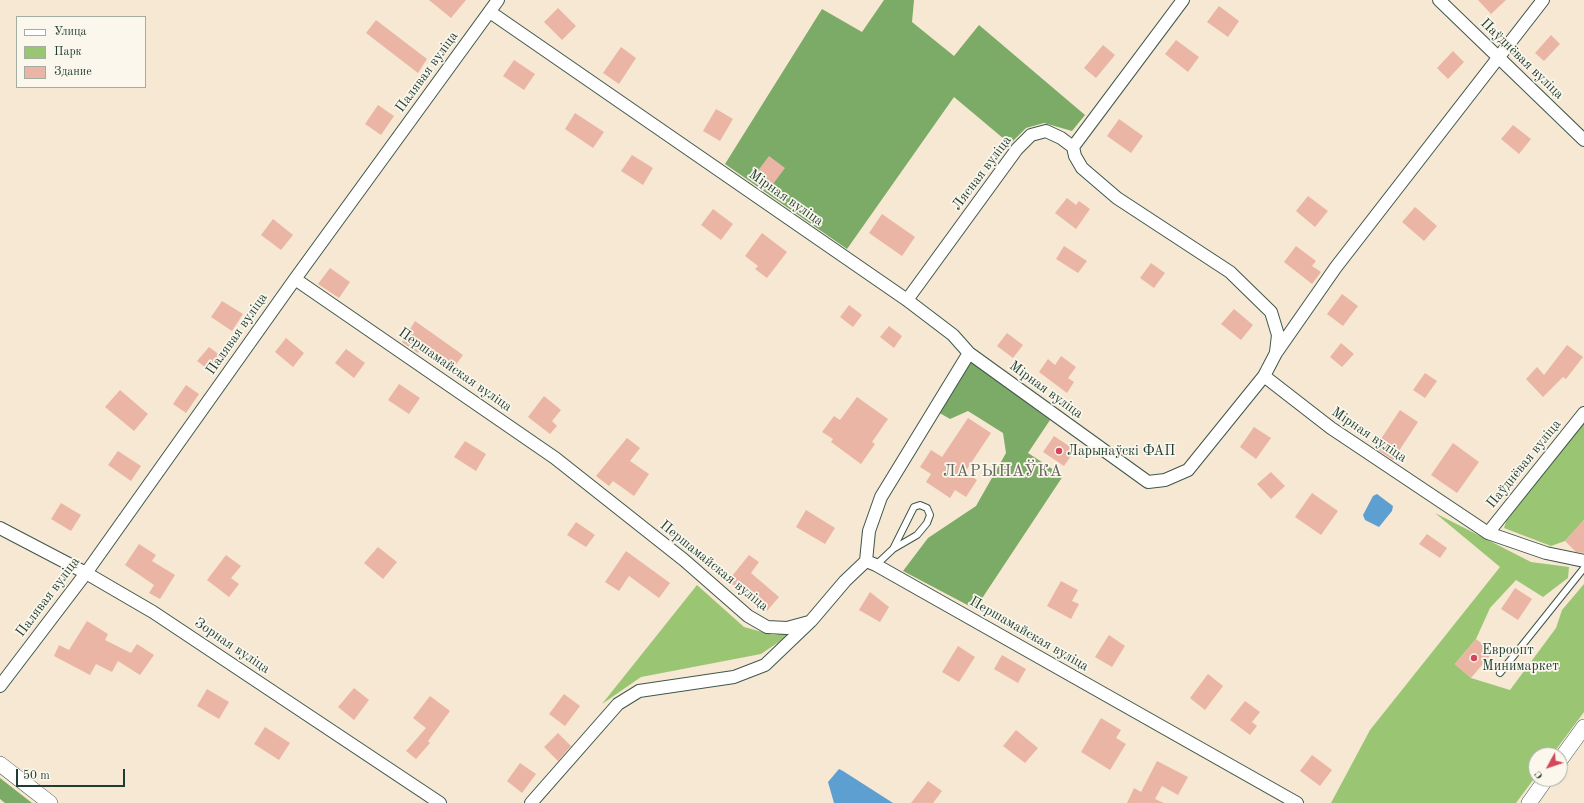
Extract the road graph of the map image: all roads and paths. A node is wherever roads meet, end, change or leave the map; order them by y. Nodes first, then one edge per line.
1 (498, 0) edge
2 (1183, 0) edge
3 (1439, 0) edge
4 (1543, 0) edge
5 (490, 12) junction
6 (1499, 58) junction
7 (1584, 140) edge
8 (1073, 147) junction
9 (295, 279) junction
10 (907, 300) junction
11 (969, 353) junction
12 (1276, 353) junction
13 (1264, 376) junction
14 (1584, 413) edge
15 (0, 528) edge
16 (1488, 533) junction
17 (893, 549) junction
18 (1584, 561) edge
19 (871, 563) junction
20 (1584, 568) edge
21 (86, 573) junction
22 (811, 622) junction
23 (1500, 673) dead end
24 (0, 686) edge
25 (1584, 727) edge
26 (1568, 749) edge
27 (0, 764) edge
28 (1540, 787) edge
29 (50, 803) edge
30 (440, 803) edge
31 (531, 803) edge
32 (1297, 803) edge
33 (1529, 803) edge

1 - 5 street, Палявая вуліца
2 - 8 street
3 - 6 street, Паўднёвая вуліца
4 - 6 street
5 - 9 street, Палявая вуліца
5 - 10 street, Мірная вуліца
6 - 7 street, Паўднёвая вуліца
6 - 12 street
8 - 10 street, Лясная вуліца
8 - 12 street
9 - 21 street, Палявая вуліца
9 - 22 street, Першамайская вуліца
10 - 11 street, Мірная вуліца
11 - 13 street, Мірная вуліца
11 - 19 street
12 - 13 street
13 - 16 street, Мірная вуліца
14 - 16 street, Паўднёвая вуліца
15 - 21 street, Зорная вуліца
16 - 18 street, Мірная вуліца
17 - 17 lane
17 - 19 lane
19 - 22 street
19 - 32 street, Першамайская вуліца
20 - 23 lane
21 - 24 street, Палявая вуліца
21 - 30 street, Зорная вуліца
22 - 31 street
25 - 26 street
27 - 29 street
28 - 33 street

